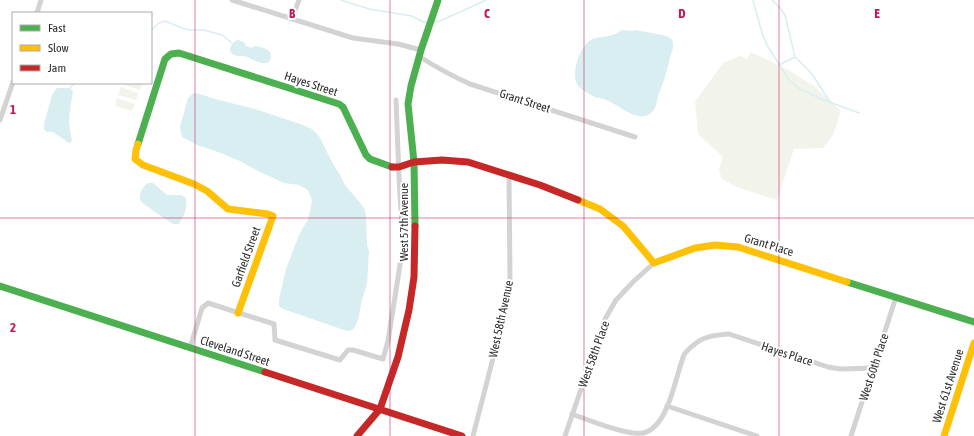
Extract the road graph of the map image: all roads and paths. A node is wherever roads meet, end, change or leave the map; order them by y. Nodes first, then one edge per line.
1 (41, 0) edge
2 (232, 0) edge
3 (299, 0) edge
4 (438, 0) edge
5 (36, 12) edge
6 (292, 20) junction
7 (171, 54) joint
8 (421, 54) junction
9 (12, 84) edge
10 (396, 100) dead end
11 (0, 120) edge
12 (635, 137) dead end
13 (414, 162) junction
14 (399, 167) junction
15 (509, 175) junction
16 (654, 263) junction
17 (0, 286) edge
18 (896, 297) junction
19 (238, 313) junction
20 (974, 322) edge
21 (974, 342) edge
22 (190, 348) junction
23 (874, 368) junction
24 (667, 406) junction
25 (380, 410) junction
26 (572, 414) junction
27 (357, 436) edge
28 (462, 436) edge
29 (472, 436) edge
30 (565, 436) edge
31 (757, 436) edge
32 (851, 436) edge
33 (944, 436) edge

1 - 5 street
2 - 6 street, Grant Street
3 - 6 street
4 - 8 street, West 57th Avenue
6 - 8 street, Grant Street
7 - 14 street, Hayes Street
7 - 19 street, Garfield Street
8 - 12 street, Grant Street
8 - 13 street, West 57th Avenue
9 - 11 street
10 - 14 street
13 - 14 street
13 - 15 street
13 - 25 street, West 57th Avenue
14 - 19 street
15 - 16 street
15 - 29 street, West 58th Avenue
16 - 18 street, Grant Place
16 - 26 street, West 58th Place
17 - 22 street, Cleveland Street
18 - 20 street, Grant Place
18 - 23 street, West 60th Place
19 - 22 street
21 - 33 street, West 61st Avenue
22 - 25 street, Cleveland Street
23 - 24 street, Hayes Place
23 - 32 street, West 60th Place
24 - 26 street
24 - 31 street
25 - 27 street, West 57th Avenue
25 - 28 street, Cleveland Street
26 - 30 street, West 58th Place

